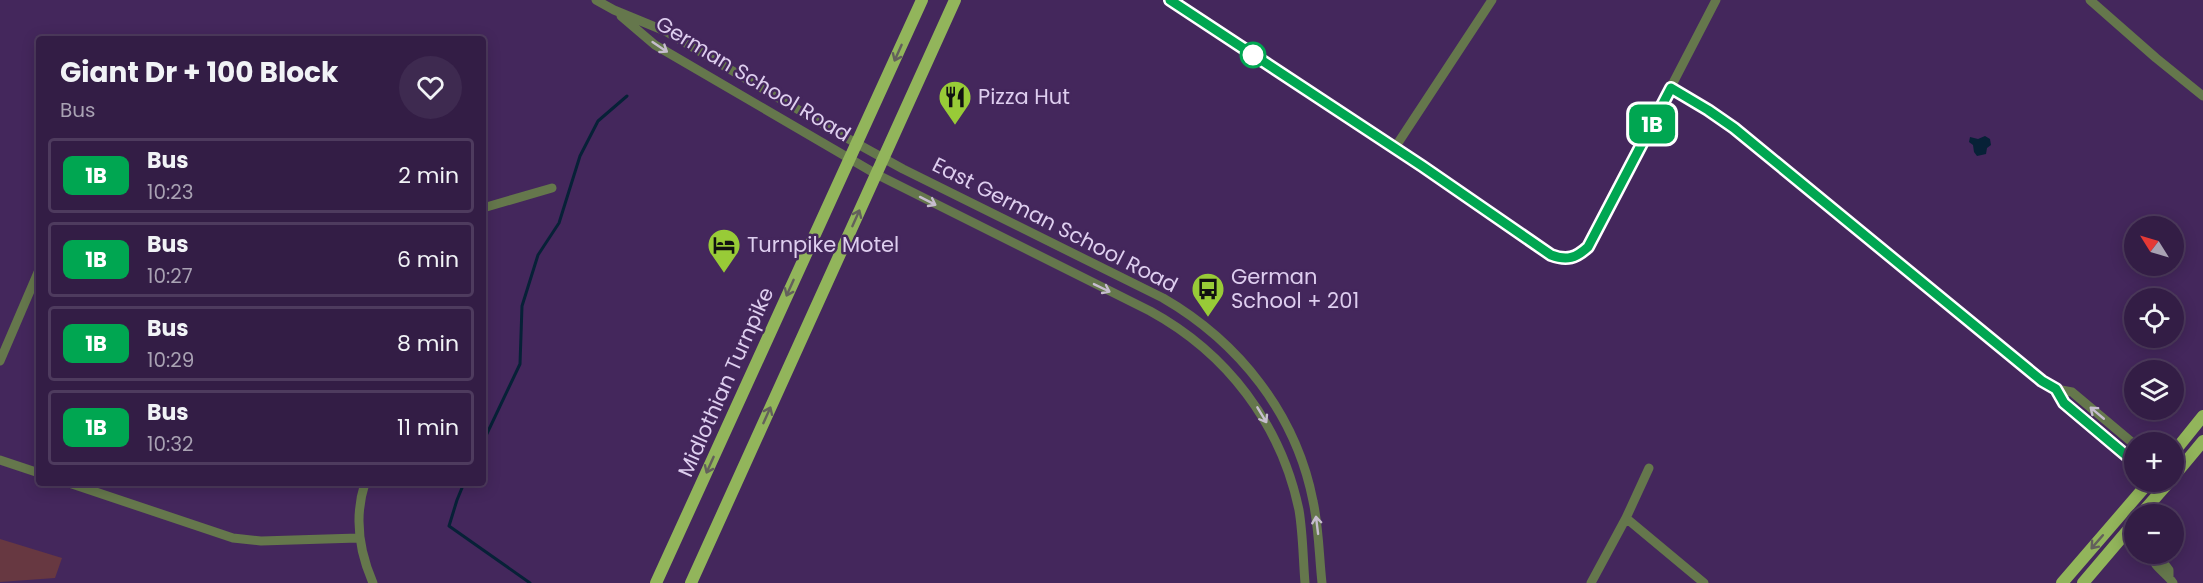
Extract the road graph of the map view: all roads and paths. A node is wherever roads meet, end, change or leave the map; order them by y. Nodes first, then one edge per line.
1 (596, 0) edge
2 (922, 0) edge
3 (955, 0) edge
4 (1170, 0) edge
5 (1492, 0) edge
6 (1716, 0) edge
7 (2090, 0) edge
8 (615, 10) junction
9 (1671, 88) junction
10 (2203, 96) edge
11 (856, 144) junction
12 (1394, 149) junction
13 (883, 158) junction
14 (849, 159) junction
15 (876, 174) junction
16 (552, 188) dead end
17 (486, 207) edge
18 (36, 277) edge
19 (1128, 282) junction
20 (1121, 296) junction
21 (0, 361) edge
22 (2056, 389) junction
23 (2203, 416) edge
24 (2124, 436) edge
25 (2184, 440) edge
26 (2203, 441) edge
27 (2124, 454) edge
28 (0, 460) edge
29 (2184, 464) edge
30 (1649, 468) dead end
31 (36, 472) edge
32 (364, 486) edge
33 (98, 488) edge
34 (2140, 492) edge
35 (2160, 492) edge
36 (2150, 504) edge
37 (2120, 516) junction
38 (1626, 518) junction
39 (2124, 520) edge
40 (358, 538) junction
41 (2124, 538) edge
42 (2156, 564) edge
43 (2164, 564) edge
44 (2171, 580) edge
45 (373, 583) edge
46 (656, 583) edge
47 (690, 583) edge
48 (1305, 583) edge
49 (1322, 583) edge
50 (1591, 583) edge
51 (1704, 583) edge
52 (2061, 583) edge
53 (2083, 583) edge

1 - 8 street, German School Road
2 -> 11 main road, Midlothian Turnpike
3 - 13 main road
4 - 12 street
5 - 12 street
6 - 9 street
7 - 10 street
8 - 11 street, German School Road
8 -> 14 street, German School Road
9 - 12 street
9 - 22 street
11 - 13 street, German School Road
11 - 14 main road, Midlothian Turnpike
13 - 15 main road
13 - 19 street, East German School Road
14 - 15 street, German School Road
14 -> 46 main road, Midlothian Turnpike
15 -> 20 street, East German School Road
47 -> 15 main road
16 - 17 street
18 - 21 street
19 - 20 street
49 -> 19 street, East German School Road
20 -> 48 street, East German School Road
24 -> 22 street
22 - 27 street
23 - 25 main road
26 - 29 main road
28 - 31 street
30 - 38 street
32 - 40 street
33 - 40 street
34 - 37 main road
35 - 36 main road
37 - 39 street
37 -> 52 main road
38 - 50 street
38 - 51 street
40 - 45 street
41 - 53 main road
42 - 44 street
43 - 44 street

